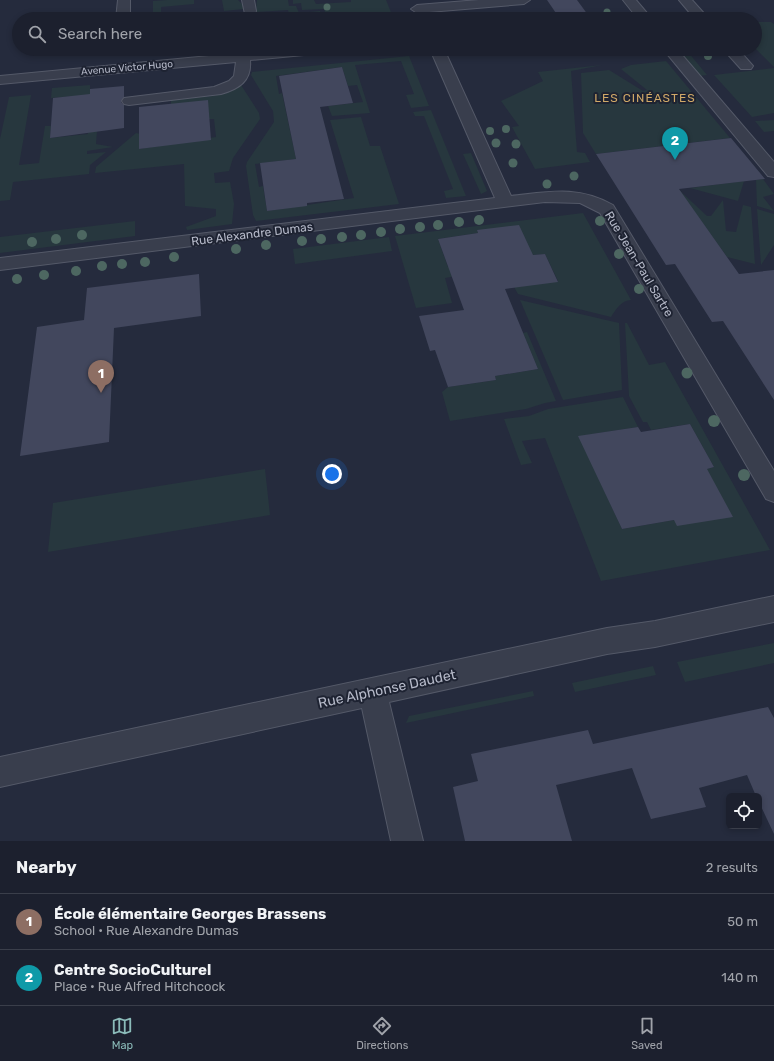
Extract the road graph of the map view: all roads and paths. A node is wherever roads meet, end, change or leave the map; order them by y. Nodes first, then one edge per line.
1 (124, 0) edge
2 (524, 0) edge
3 (629, 0) edge
4 (685, 0) edge
5 (417, 9) edge
6 (123, 12) edge
7 (639, 12) edge
8 (696, 12) edge
9 (253, 56) edge
10 (440, 56) edge
11 (676, 56) edge
12 (737, 56) edge
13 (243, 57) junction
14 (746, 66) dead end
15 (0, 80) edge
16 (163, 84) junction
17 (129, 101) dead end
18 (774, 172) edge
19 (505, 202) junction
20 (0, 264) edge
21 (774, 492) edge
22 (773, 610) edge
23 (373, 692) junction
24 (0, 772) edge
25 (407, 841) edge

1 - 6 street
2 - 5 street
3 - 7 street
4 - 8 street
9 - 13 street, Avenue Victor Hugo
10 - 19 street
11 - 18 street
12 - 14 street
13 - 16 street, Avenue Victor Hugo
13 - 16 street
15 - 16 street, Avenue Victor Hugo
16 - 17 street
19 - 20 street, Rue Alexandre Dumas
19 - 21 street, Rue Jean-Paul Sartre
22 - 23 street, Rue Alphonse Daudet
23 - 24 street, Rue Alphonse Daudet
23 - 25 street

